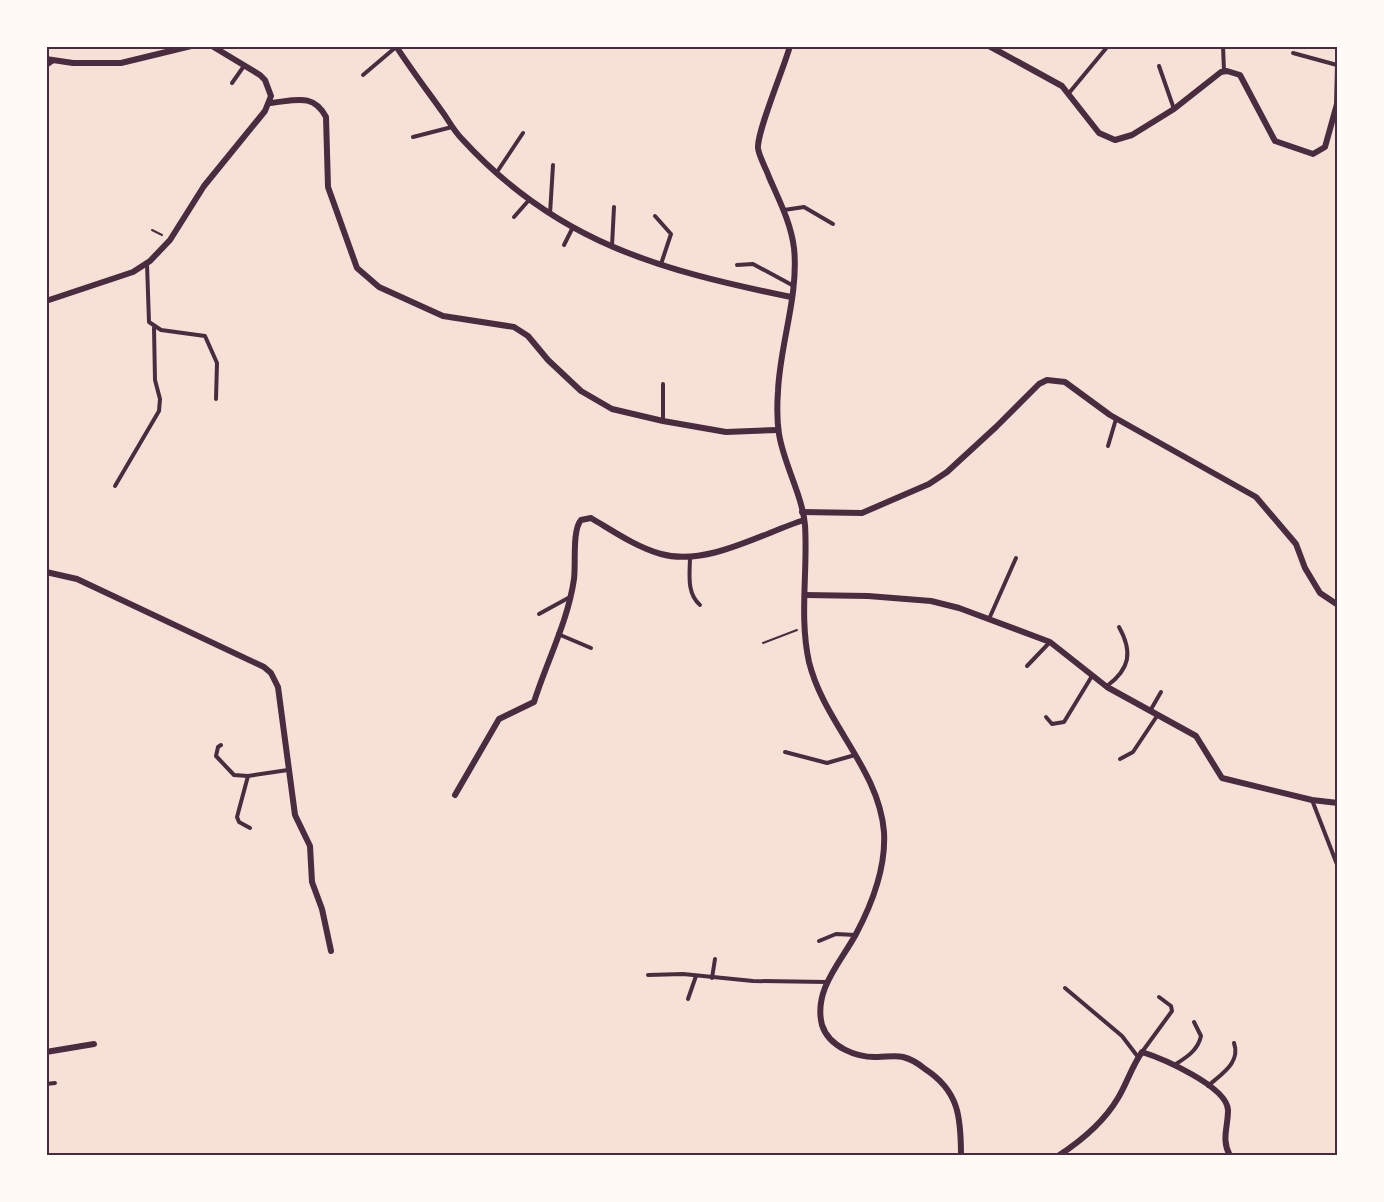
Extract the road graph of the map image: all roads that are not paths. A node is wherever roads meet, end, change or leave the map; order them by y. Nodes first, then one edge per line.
1 (191, 46) edge
2 (212, 46) edge
3 (790, 46) edge
4 (989, 46) edge
5 (1108, 46) edge
6 (1223, 46) edge
7 (396, 47) edge
8 (1293, 52) dead end
9 (46, 58) edge
10 (55, 60) junction
11 (244, 65) junction
12 (1337, 65) edge
13 (46, 66) edge
14 (1159, 66) dead end
15 (1224, 71) junction
16 (363, 75) dead end
17 (232, 83) dead end
18 (1069, 93) junction
19 (270, 103) junction
20 (1337, 105) edge
21 (1174, 109) junction
22 (452, 127) junction
23 (523, 133) dead end
24 (413, 137) dead end
25 (553, 165) dead end
26 (496, 173) junction
27 (530, 200) junction
28 (614, 207) dead end
29 (783, 210) junction
30 (550, 214) junction
31 (655, 216) dead end
32 (514, 217) dead end
33 (833, 224) dead end
34 (572, 229) junction
35 (564, 245) dead end
36 (612, 247) junction
37 (147, 264) junction
38 (660, 265) junction
39 (736, 265) dead end
40 (792, 285) junction
41 (791, 297) junction
42 (46, 302) edge
43 (154, 328) junction
44 (663, 384) dead end
45 (216, 399) dead end
46 (1116, 419) junction
47 (663, 421) junction
48 (778, 430) junction
49 (1108, 446) dead end
50 (115, 486) dead end
51 (803, 516) junction
52 (690, 555) junction
53 (1016, 558) dead end
54 (46, 572) edge
55 (805, 595) junction
56 (571, 596) junction
57 (700, 605) dead end
58 (1338, 605) edge
59 (540, 614) dead end
60 (989, 619) junction
61 (1119, 627) dead end
62 (558, 634) junction
63 (1050, 642) junction
64 (591, 648) dead end
65 (1028, 666) dead end
66 (1092, 676) junction
67 (1107, 687) junction
68 (1161, 692) dead end
69 (1150, 712) junction
70 (1157, 716) junction
71 (1046, 717) dead end
72 (221, 745) dead end
73 (785, 752) dead end
74 (855, 755) junction
75 (1120, 759) dead end
76 (288, 770) junction
77 (248, 776) junction
78 (455, 795) dead end
79 (1312, 800) junction
80 (1338, 804) edge
81 (250, 828) dead end
82 (1338, 867) edge
83 (855, 935) junction
84 (819, 941) dead end
85 (332, 951) dead end
86 (715, 959) dead end
87 (648, 975) dead end
88 (696, 976) junction
89 (712, 978) junction
90 (827, 982) junction
91 (1065, 988) dead end
92 (1159, 997) dead end
93 (688, 999) dead end
94 (1194, 1022) dead end
95 (1234, 1043) dead end
96 (94, 1044) dead end
97 (46, 1052) edge
98 (1140, 1054) junction
99 (1176, 1065) junction
100 (55, 1083) dead end
101 (46, 1084) edge
102 (1208, 1087) junction
103 (961, 1155) edge
104 (1058, 1155) edge
105 (1230, 1155) edge

1 - 10 street
2 - 11 street
3 - 29 street
4 - 18 street
5 - 18 lane
6 - 15 lane
7 - 16 lane
7 - 22 street
8 - 12 lane
9 - 10 street
10 - 13 lane
11 - 17 lane
11 - 19 street
12 - 20 street
14 - 21 lane
15 - 20 street
15 - 21 street
18 - 21 street
19 - 37 street
19 - 47 street
22 - 24 lane
22 - 26 street
23 - 26 lane
25 - 30 lane
26 - 27 street
27 - 30 street
27 - 32 lane
28 - 36 lane
29 - 33 lane
29 - 40 street
30 - 34 street
31 - 38 lane
34 - 35 lane
34 - 36 street
36 - 38 street
37 - 42 street
37 - 43 lane
38 - 41 street
39 - 40 lane
40 - 41 street
41 - 48 street
43 - 45 lane
43 - 50 lane
44 - 47 lane
46 - 49 lane
46 - 51 street
46 - 58 street
47 - 48 street
48 - 51 street
51 - 52 street
51 - 55 street
52 - 56 street
52 - 57 lane
53 - 60 lane
54 - 76 street
55 - 60 street
55 - 74 street
56 - 59 lane
56 - 62 street
60 - 63 street
61 - 67 lane
62 - 64 lane
62 - 78 street
63 - 65 lane
63 - 66 street
66 - 67 street
66 - 71 lane
67 - 69 street
68 - 69 lane
69 - 70 street
70 - 75 lane
70 - 79 street
72 - 77 lane
73 - 74 lane
74 - 83 street
76 - 77 lane
76 - 85 street
77 - 81 lane
79 - 80 street
79 - 82 lane
83 - 84 lane
83 - 90 street
86 - 89 lane
87 - 88 lane
88 - 89 lane
88 - 93 lane
89 - 90 lane
90 - 103 street
91 - 98 lane
92 - 98 lane
94 - 99 lane
95 - 102 lane
96 - 97 street
98 - 99 street
98 - 104 street
99 - 102 street
100 - 101 lane
102 - 105 street

